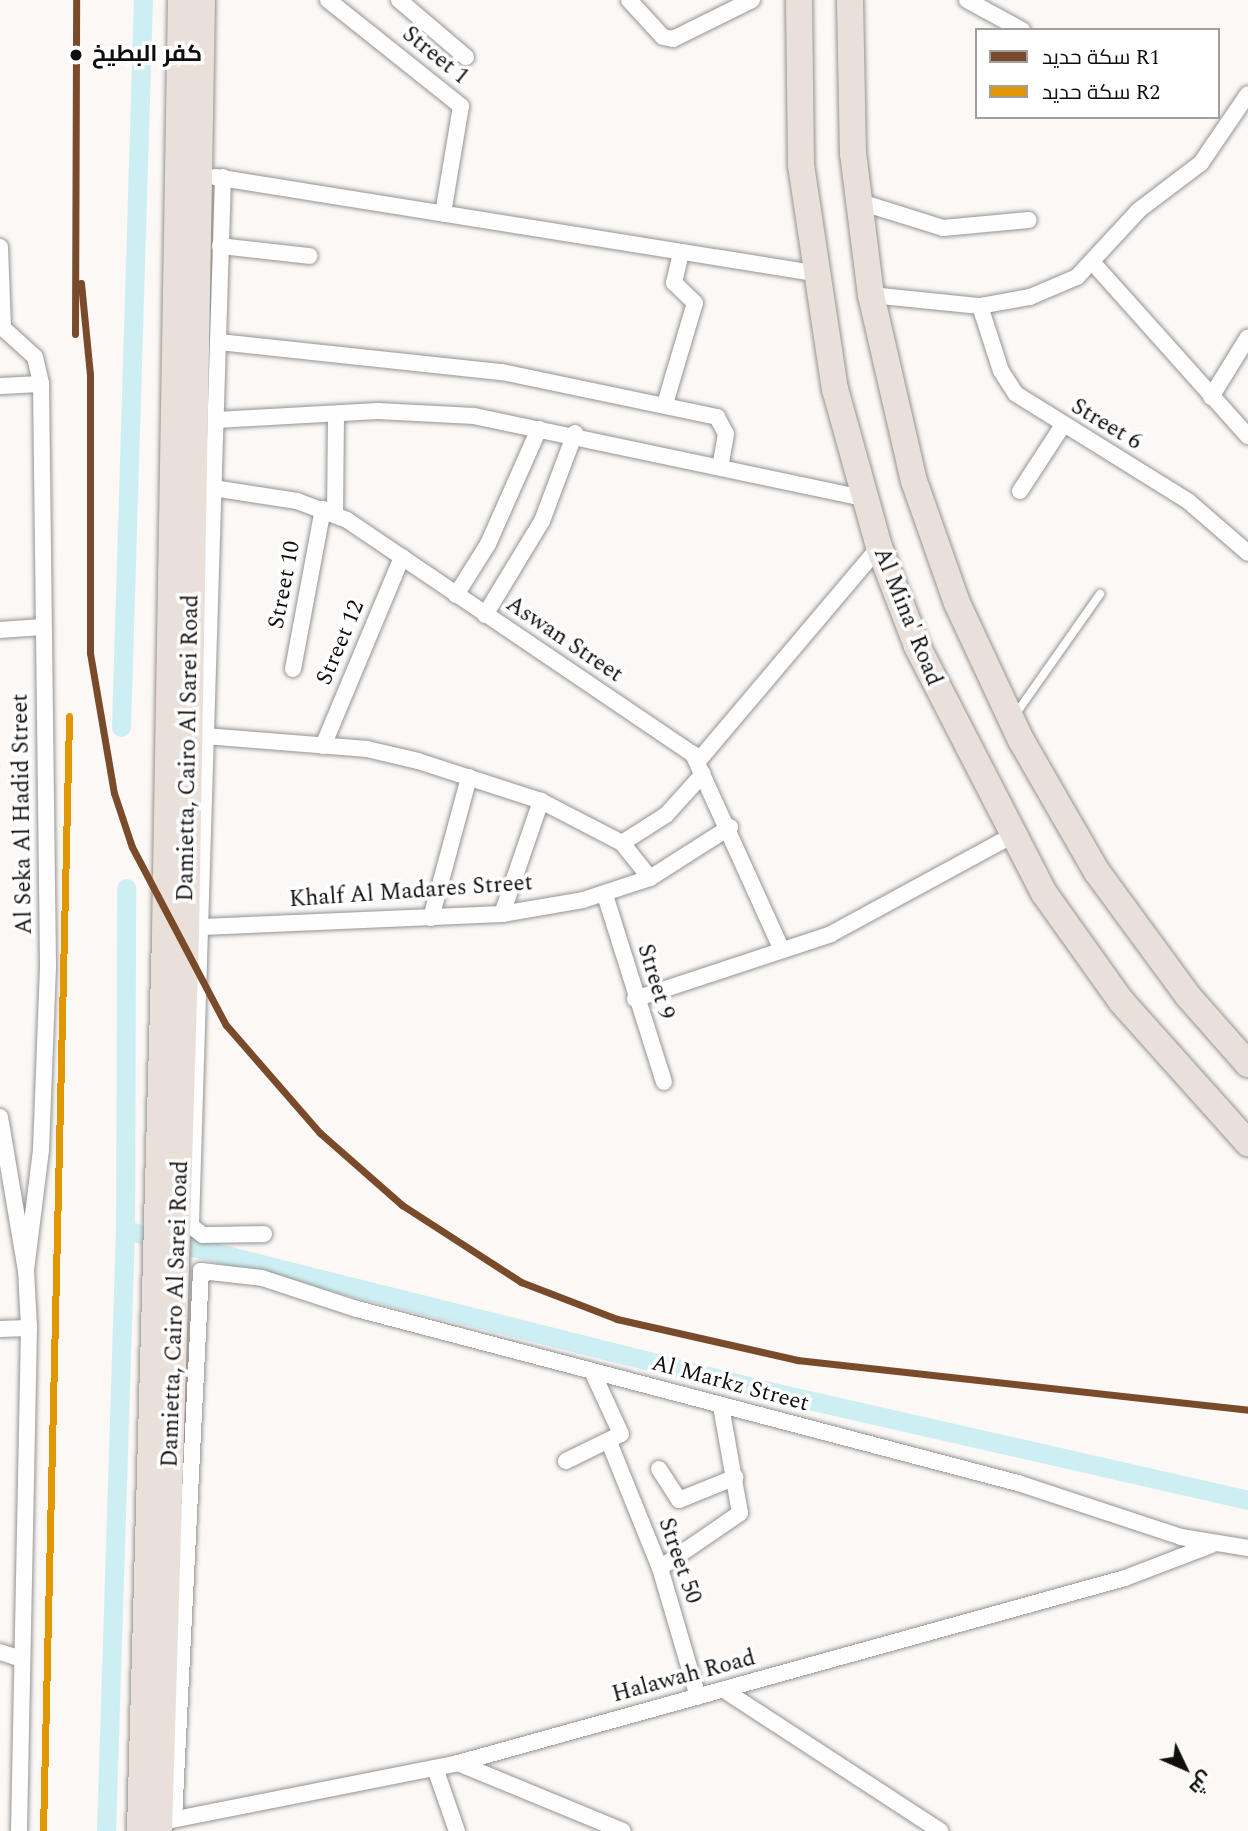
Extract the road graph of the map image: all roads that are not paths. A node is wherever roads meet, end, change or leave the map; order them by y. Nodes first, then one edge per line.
1 (181, 0) edge
2 (202, 0) edge
3 (328, 0) edge
4 (399, 0) edge
5 (629, 0) edge
6 (752, 0) edge
7 (799, 0) edge
8 (850, 0) edge
9 (967, 0) edge
10 (1019, 28) edge
11 (466, 57) dead end
12 (1248, 94) edge
13 (196, 176) junction
14 (223, 177) junction
15 (857, 201) junction
16 (443, 213) junction
17 (1029, 220) dead end
18 (220, 246) junction
19 (0, 247) edge
20 (681, 253) junction
21 (0, 255) edge
22 (309, 257) dead end
23 (1094, 264) junction
24 (814, 273) junction
25 (871, 295) junction
26 (980, 306) junction
27 (1, 314) edge
28 (1248, 337) edge
29 (219, 342) junction
30 (41, 384) junction
31 (0, 386) edge
32 (1211, 397) junction
33 (665, 404) junction
34 (336, 415) junction
35 (216, 420) junction
36 (1063, 425) junction
37 (539, 429) junction
38 (575, 433) junction
39 (1248, 436) edge
40 (720, 467) junction
41 (213, 488) junction
42 (1020, 491) dead end
43 (863, 498) junction
44 (329, 511) junction
45 (879, 547) junction
46 (1248, 553) edge
47 (402, 557) junction
48 (1100, 594) dead end
49 (456, 595) junction
50 (485, 615) junction
51 (42, 627) junction
52 (0, 630) edge
53 (293, 669) dead end
54 (1011, 720) junction
55 (323, 746) junction
56 (188, 749) junction
57 (701, 767) junction
58 (470, 777) junction
59 (541, 801) junction
60 (730, 827) junction
61 (1010, 837) junction
62 (622, 843) junction
63 (650, 878) junction
64 (605, 895) junction
65 (502, 914) junction
66 (431, 918) junction
67 (202, 927) junction
68 (782, 950) junction
69 (635, 999) junction
70 (1245, 1053) edge
71 (664, 1082) dead end
72 (0, 1116) edge
73 (1248, 1143) edge
74 (17, 1206) junction
75 (0, 1209) edge
76 (264, 1234) dead end
77 (26, 1270) junction
78 (29, 1328) junction
79 (0, 1329) edge
80 (592, 1371) junction
81 (721, 1406) junction
82 (609, 1442) junction
83 (566, 1461) dead end
84 (659, 1469) dead end
85 (736, 1477) junction
86 (1211, 1545) junction
87 (1248, 1548) edge
88 (660, 1568) junction
89 (0, 1652) edge
90 (18, 1658) junction
91 (724, 1690) junction
92 (698, 1697) junction
93 (458, 1763) junction
94 (435, 1768) junction
95 (0, 1771) edge
96 (18, 1773) junction
97 (158, 1826) edge
98 (19, 1831) edge
99 (457, 1831) edge
100 (623, 1831) edge
101 (940, 1831) edge

1 - 56 highway, Damietta, Cairo Al Sarei Road
2 - 13 highway, Damietta, Cairo Al Sarei Road
3 - 16 street, Street 1
4 - 11 street
5 - 6 street
7 - 24 highway, Al Mina' Road
8 - 15 highway
9 - 10 street
12 - 23 street
13 - 14 street
13 - 56 highway, Damietta, Cairo Al Sarei Road
14 - 16 street
14 - 18 street
15 - 17 street
15 - 25 highway
16 - 20 street
18 - 22 street
18 - 29 street
19 - 21 street
20 - 24 street
20 - 33 street
21 - 27 street
23 - 26 street
23 - 32 street
24 - 43 highway, Al Mina' Road
25 - 26 street
25 - 54 highway
26 - 36 street, Street 6
27 - 30 street, Al Seka Al Hadid Street
28 - 32 street
29 - 33 street
29 - 35 street
30 - 31 street
30 - 51 street, Al Seka Al Hadid Street
32 - 39 street
33 - 40 street
34 - 35 street
34 - 37 street
34 - 44 street, Street 10
35 - 41 street
36 - 42 street
36 - 46 street, Street 6
37 - 38 street
37 - 49 street
38 - 40 street
38 - 50 street
40 - 43 street
41 - 44 street, Aswan Street
41 - 56 street
43 - 45 highway, Al Mina' Road
44 - 47 street, Aswan Street
44 - 53 street, Street 10
45 - 57 street
45 - 61 highway, Al Mina' Road
47 - 49 street, Aswan Street
47 - 55 street, Street 12
48 - 54 lane
49 - 50 street, Aswan Street
50 - 57 street, Aswan Street
51 - 52 street
51 - 77 street, Al Seka Al Hadid Street
54 - 70 highway
55 - 56 street
55 - 58 street
56 - 67 street
56 - 97 highway, Damietta, Cairo Al Sarei Road
57 - 60 street, Aswan Street
57 - 62 street
58 - 59 street
58 - 66 street
59 - 62 street
59 - 65 street
60 - 63 street, Khalf Al Madares Street
60 - 68 street, Aswan Street
61 - 68 street
61 - 73 highway, Al Mina' Road
62 - 63 street
63 - 64 street, Khalf Al Madares Street
64 - 65 street, Khalf Al Madares Street
64 - 69 street, Street 9
65 - 66 street, Khalf Al Madares Street
66 - 67 street, Khalf Al Madares Street
67 - 76 street
68 - 69 street
69 - 71 street, Street 9
72 - 74 street
74 - 75 street
74 - 77 street
77 - 78 street
78 - 79 street
78 - 90 street
80 - 81 street, Al Markz Street
80 - 82 street
80 - 97 street, Al Markz Street
81 - 85 street
81 - 86 street, Al Markz Street
82 - 83 street
82 - 88 street, Street 50
84 - 85 street
85 - 88 street
86 - 87 street, Al Markz Street
86 - 91 street, Halawah Road
88 - 92 street, Street 50
89 - 90 street
90 - 96 street
91 - 92 street, Halawah Road
91 - 101 street
92 - 93 street, Halawah Road
93 - 94 street, Halawah Road
93 - 100 street
94 - 97 street, Halawah Road
94 - 99 street
95 - 96 street
96 - 98 street

